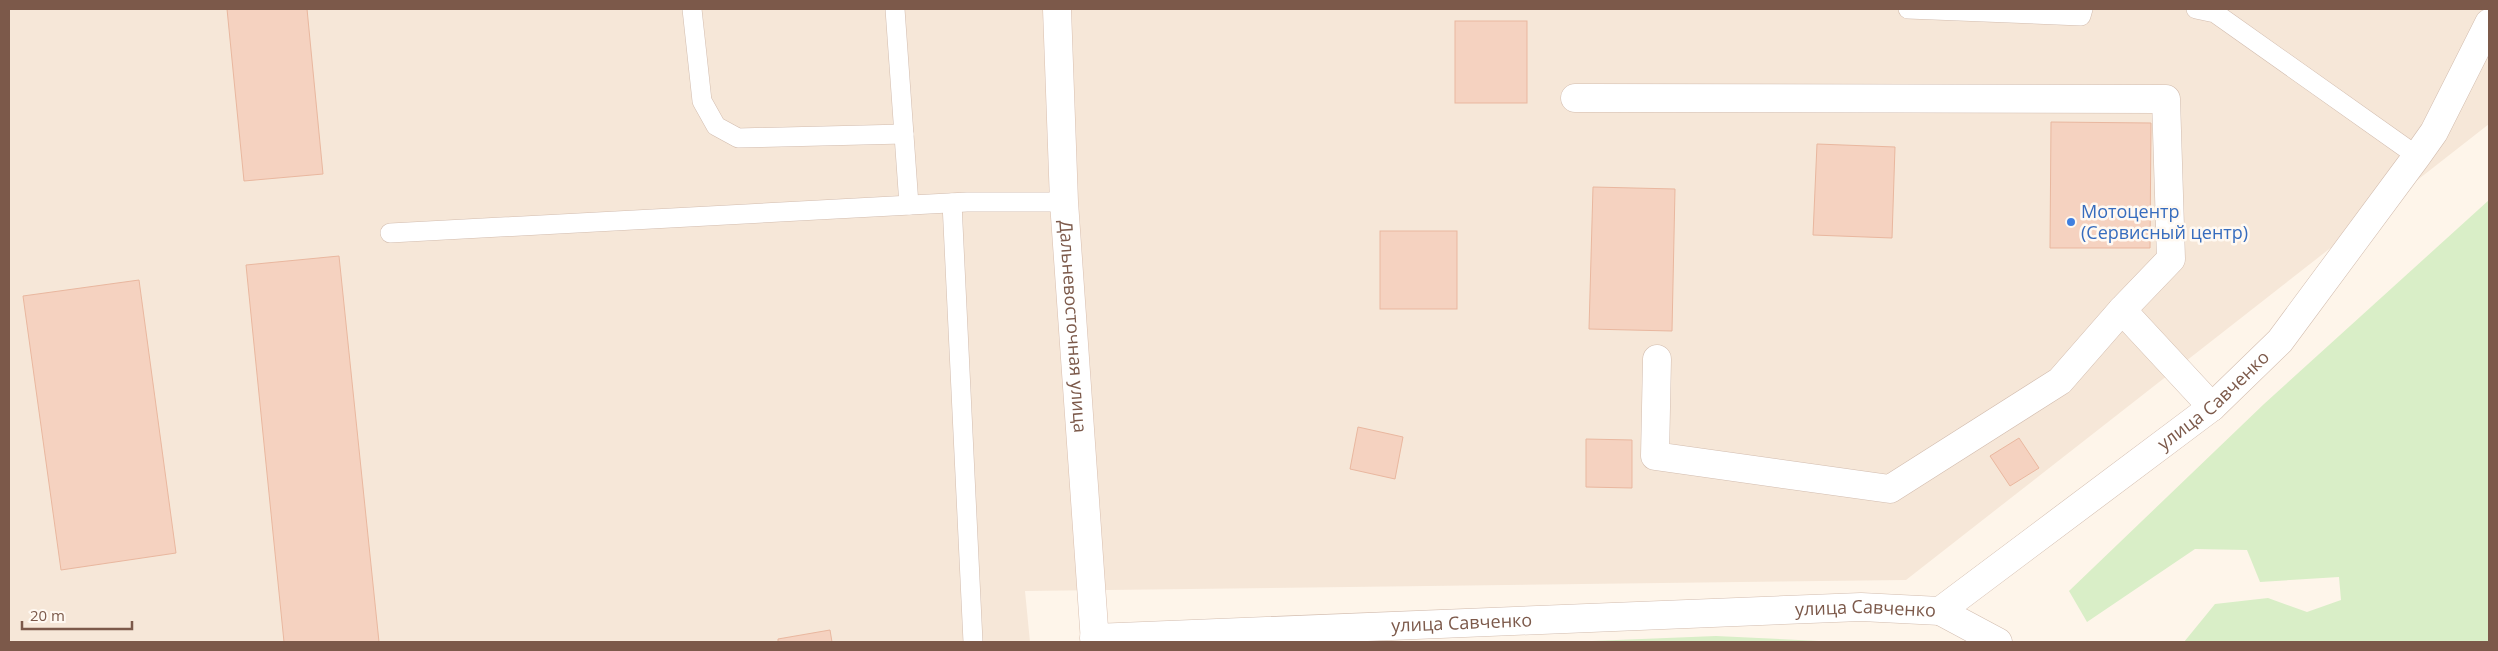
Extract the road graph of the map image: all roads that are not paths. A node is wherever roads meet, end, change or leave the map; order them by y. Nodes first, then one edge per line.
1 (692, 9) edge
2 (895, 9) edge
3 (1057, 9) edge
4 (1908, 9) edge
5 (2083, 9) edge
6 (2196, 9) edge
7 (2489, 22) edge
8 (1575, 98) dead end
9 (904, 134) junction
10 (2417, 156) junction
11 (1064, 202) junction
12 (952, 203) junction
13 (909, 205) junction
14 (390, 233) dead end
15 (2122, 310) junction
16 (1657, 359) dead end
17 (2212, 407) junction
18 (1940, 610) junction
19 (1094, 640) edge
20 (973, 642) edge
21 (1998, 642) edge

1 - 9 lane
2 - 9 lane
3 - 11 street, Дальневосточная улица
4 - 5 lane
6 - 10 lane
7 - 10 street, улица Савченко
8 - 15 street
9 - 13 lane
10 - 17 street, улица Савченко
11 - 12 lane
11 - 19 street, Дальневосточная улица
12 - 13 lane
12 - 20 lane
13 - 14 lane
15 - 16 street
15 - 17 street
17 - 18 street, улица Савченко
18 - 19 street, улица Савченко
18 - 21 street

